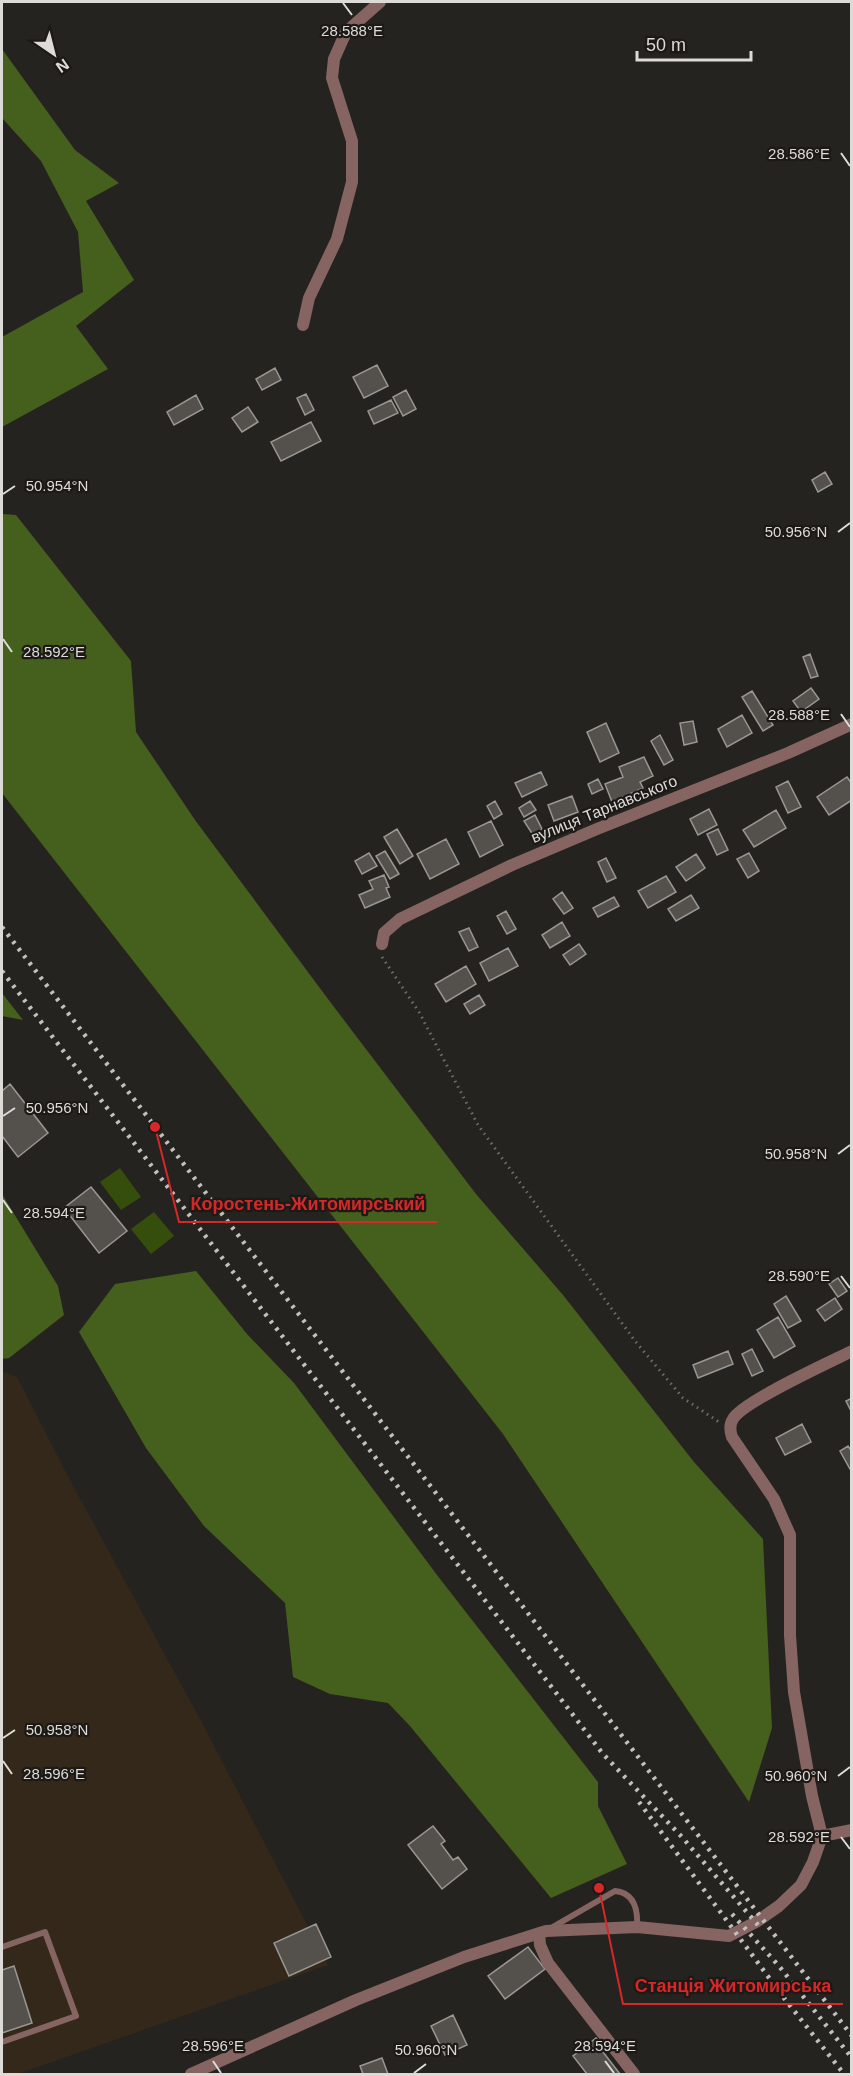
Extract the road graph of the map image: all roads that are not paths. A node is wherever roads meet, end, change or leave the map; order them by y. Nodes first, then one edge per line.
1 (380, 2) edge
2 (303, 326) dead end
3 (852, 724) edge
4 (382, 944) road end
5 (852, 1351) edge
6 (852, 1830) edge
7 (822, 1836) junction
8 (637, 1927) junction
9 (542, 1932) junction
10 (2, 1947) edge
11 (2, 2042) edge
12 (191, 2074) edge
13 (634, 2074) edge

1 - 2 street
3 - 4 street, вулиця Тарнавського
5 - 7 street
6 - 7 street
7 - 8 street
8 - 9 street
8 - 9 lane
9 - 12 street
9 - 13 street
10 - 11 lane

